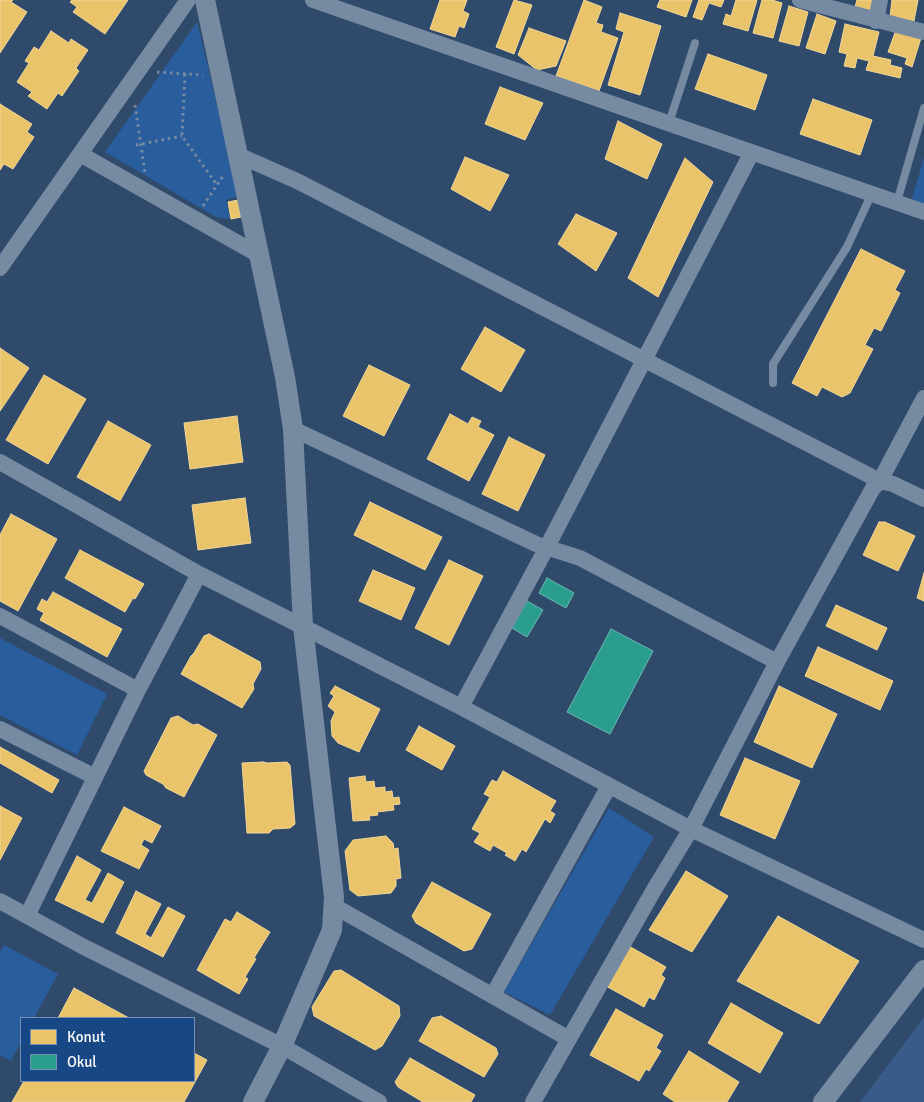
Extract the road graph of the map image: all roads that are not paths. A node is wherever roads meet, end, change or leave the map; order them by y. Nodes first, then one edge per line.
1 (188, 0) edge
2 (205, 0) edge
3 (313, 0) edge
4 (800, 0) edge
5 (880, 0) edge
6 (876, 21) junction
7 (924, 32) edge
8 (695, 42) dead end
9 (924, 108) edge
10 (669, 124) junction
11 (752, 152) junction
12 (80, 154) junction
13 (238, 154) junction
14 (872, 193) junction
15 (897, 202) junction
16 (924, 212) edge
17 (259, 255) junction
18 (0, 268) edge
19 (645, 360) junction
20 (773, 383) dead end
21 (924, 398) edge
22 (293, 429) junction
23 (0, 462) edge
24 (880, 481) junction
25 (924, 499) edge
26 (547, 547) junction
27 (199, 574) junction
28 (0, 616) edge
29 (304, 626) junction
30 (776, 662) junction
31 (138, 690) junction
32 (461, 707) junction
33 (0, 730) edge
34 (95, 776) junction
35 (609, 786) junction
36 (691, 828) junction
37 (0, 901) edge
38 (334, 906) junction
39 (27, 916) junction
40 (924, 940) edge
41 (924, 970) edge
42 (493, 996) junction
43 (569, 1039) junction
44 (282, 1046) junction
45 (253, 1102) edge
46 (379, 1102) edge
47 (533, 1102) edge
48 (823, 1102) edge

1 - 12 street
2 - 13 street
3 - 10 street
4 - 6 street
5 - 6 street
6 - 7 street
8 - 10 lane
9 - 15 lane
10 - 11 street
11 - 14 street
11 - 19 street
12 - 17 street
12 - 18 street
13 - 17 street
13 - 19 street
14 - 15 street
14 - 20 lane
15 - 16 street
17 - 22 street
19 - 24 street
19 - 26 street
21 - 24 street
22 - 26 street
22 - 29 street
23 - 27 street
24 - 25 street
24 - 30 street
26 - 30 street
26 - 32 street
27 - 29 street
27 - 31 street
28 - 31 street
29 - 32 street
29 - 38 street
30 - 36 street
31 - 34 street
32 - 35 street
33 - 34 street
34 - 39 street
35 - 36 street
35 - 42 street
36 - 40 street
36 - 43 street
37 - 39 street
38 - 42 street
38 - 44 street
39 - 44 street
41 - 48 street
42 - 43 street
43 - 47 street
44 - 45 street
44 - 46 street

